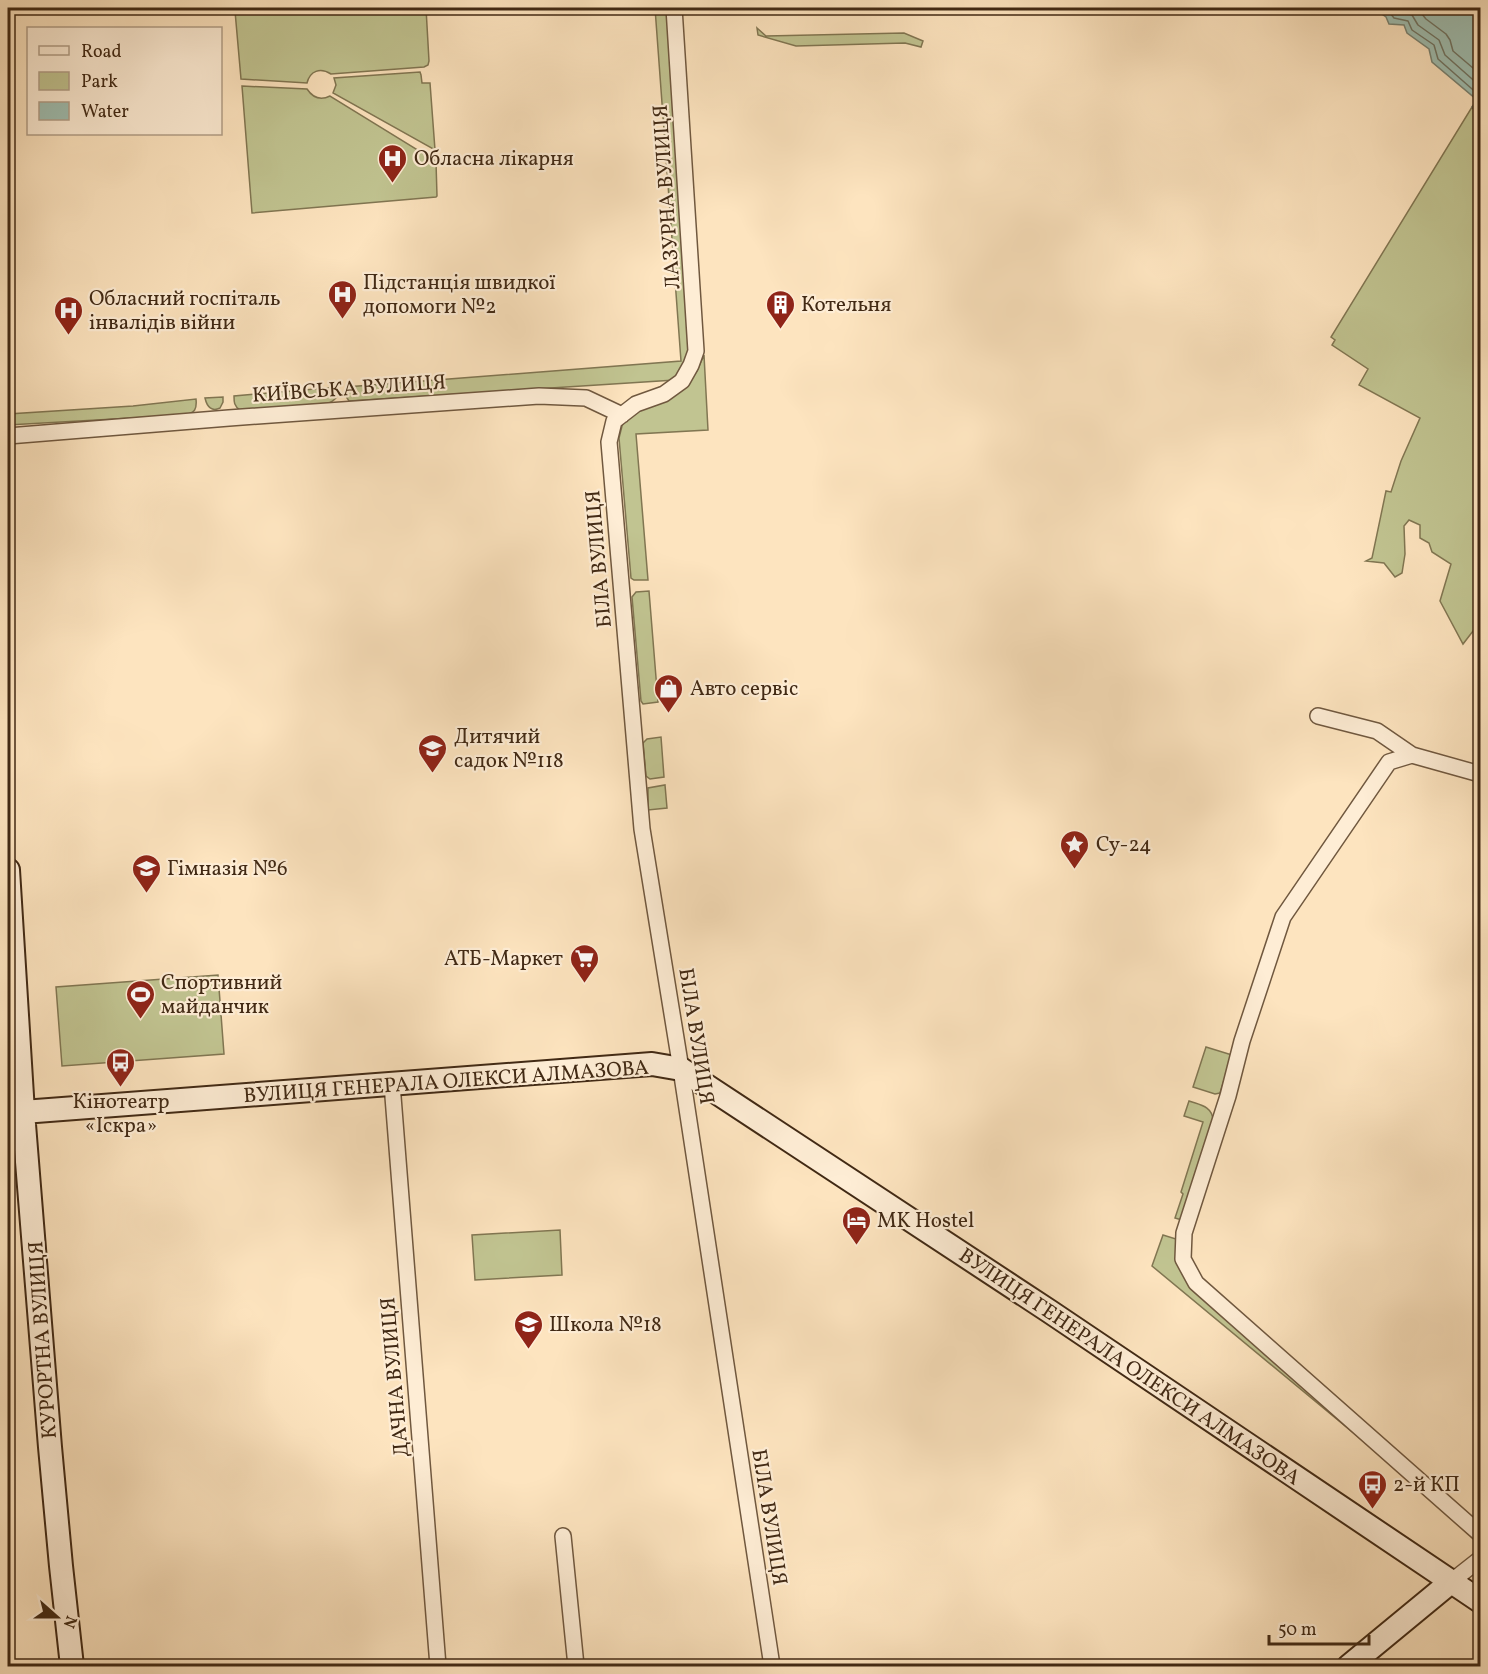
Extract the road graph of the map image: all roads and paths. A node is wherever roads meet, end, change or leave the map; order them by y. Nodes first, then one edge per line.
1 (674, 8) edge
2 (622, 415) junction
3 (8, 436) edge
4 (1318, 717) dead end
5 (1412, 755) junction
6 (1480, 774) edge
7 (8, 870) edge
8 (681, 1069) junction
9 (392, 1084) junction
10 (15, 1112) edge
11 (1480, 1534) edge
12 (563, 1536) dead end
13 (1480, 1559) edge
14 (1452, 1581) junction
15 (1480, 1601) edge
16 (72, 1666) edge
17 (438, 1666) edge
18 (576, 1666) edge
19 (772, 1666) edge
20 (1349, 1666) edge

1 - 2 street, ЛАЗУРНА ВУЛИЦЯ
2 - 3 street, КИЇВСЬКА ВУЛИЦЯ
2 - 8 street, БІЛА ВУЛИЦЯ
4 - 5 street
5 - 6 street
5 - 11 street
7 - 10 main road, КУРОРТНА ВУЛИЦЯ
8 - 9 main road, ВУЛИЦЯ ГЕНЕРАЛА ОЛЕКСИ АЛМАЗОВА
8 - 14 main road, ВУЛИЦЯ ГЕНЕРАЛА ОЛЕКСИ АЛМАЗОВА
8 - 19 street, БІЛА ВУЛИЦЯ
9 - 10 main road, ВУЛИЦЯ ГЕНЕРАЛА ОЛЕКСИ АЛМАЗОВА
9 - 17 street, ДАЧНА ВУЛИЦЯ
10 - 16 main road, КУРОРТНА ВУЛИЦЯ
12 - 18 street
13 - 14 street
14 - 15 main road, ВУЛИЦЯ ГЕНЕРАЛА ОЛЕКСИ АЛМАЗОВА
14 - 20 main road

